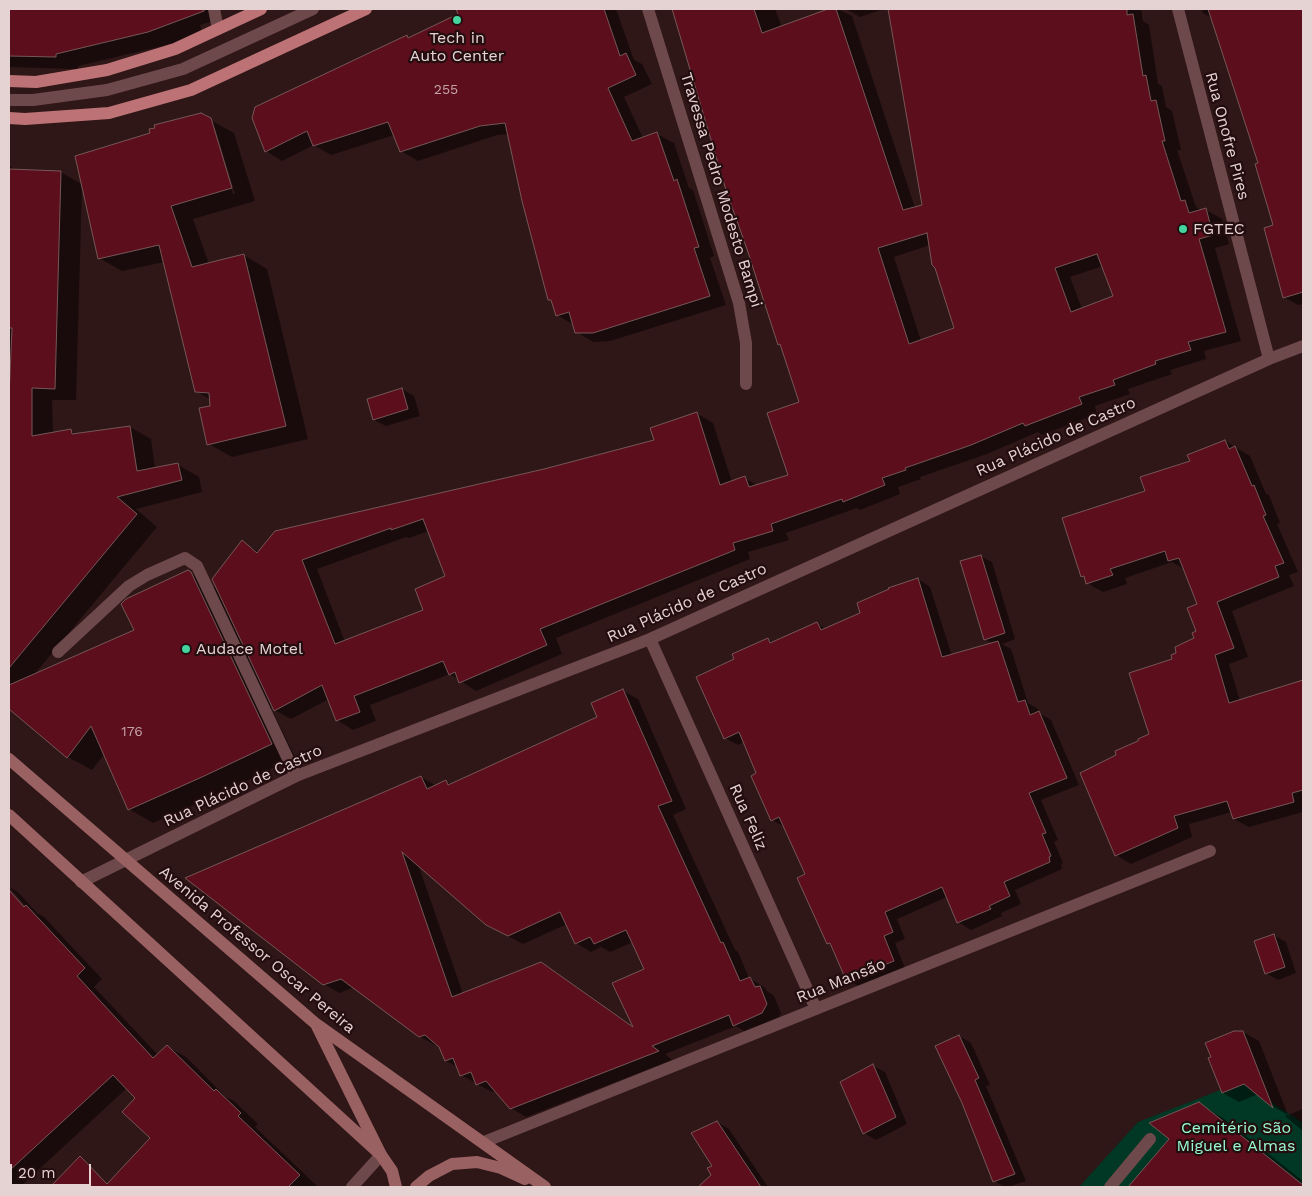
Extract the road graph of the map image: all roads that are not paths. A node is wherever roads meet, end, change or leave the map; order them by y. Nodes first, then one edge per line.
1 (214, 9) edge
2 (261, 9) edge
3 (313, 9) edge
4 (366, 9) edge
5 (648, 9) edge
6 (1178, 9) edge
7 (218, 29) junction
8 (9, 81) edge
9 (9, 100) edge
10 (9, 118) edge
11 (1303, 346) edge
12 (1269, 359) junction
13 (746, 384) dead end
14 (650, 639) junction
15 (58, 652) dead end
16 (9, 759) edge
17 (296, 776) junction
18 (9, 815) edge
19 (1210, 850) dead end
20 (124, 861) junction
21 (81, 882) junction
22 (816, 1009) junction
23 (316, 1024) junction
24 (1150, 1139) dead end
25 (484, 1142) junction
26 (381, 1156) junction
27 (352, 1187) edge
28 (396, 1187) edge
29 (416, 1187) edge
30 (544, 1187) edge
31 (1110, 1187) edge

1 - 7 street
2 - 7 main road
3 - 9 street
4 - 10 main road
5 - 13 street, Travessa Pedro Modesto Bampi
6 - 12 street, Rua Onofre Pires
7 - 8 main road
11 - 12 street, Rua Plácido de Castro
12 - 14 street, Rua Plácido de Castro
14 - 17 street, Rua Plácido de Castro
14 - 22 street, Rua Feliz
15 - 17 street
16 - 20 main road, Avenida Professor Oscar Pereira
17 - 20 street, Rua Plácido de Castro
18 - 21 main road
19 - 22 street, Rua Mansão
20 - 21 street, Rua Plácido de Castro
20 - 23 main road, Avenida Professor Oscar Pereira
21 - 26 main road
22 - 25 street, Rua Mansão
23 - 25 main road, Avenida Professor Oscar Pereira
23 - 26 main road
24 - 31 street
25 - 30 main road, Avenida Professor Oscar Pereira
26 - 27 street
26 - 28 main road
29 - 30 main road

